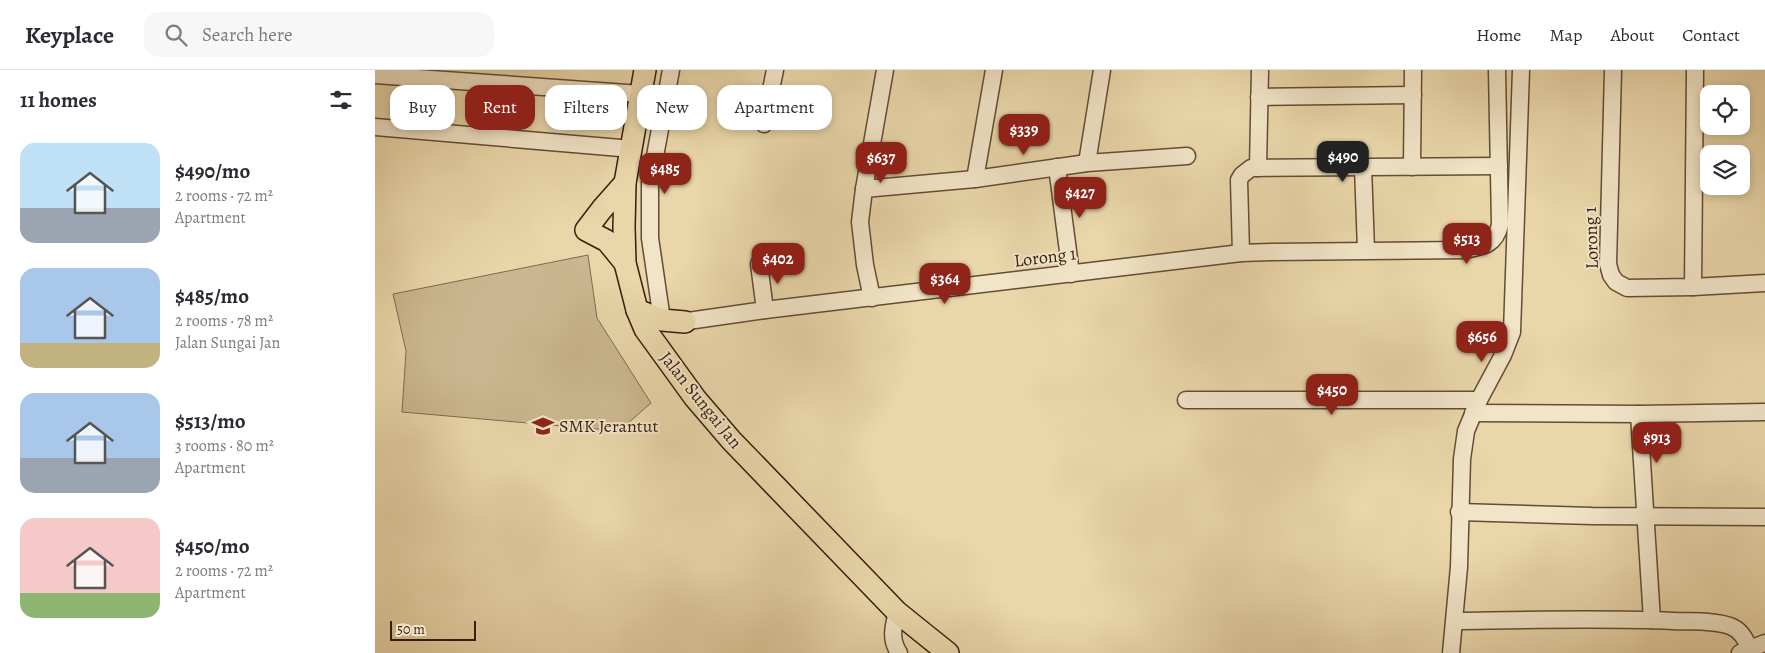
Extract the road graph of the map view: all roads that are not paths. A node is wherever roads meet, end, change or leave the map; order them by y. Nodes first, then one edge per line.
1 (645, 70) edge
2 (671, 70) edge
3 (775, 70) edge
4 (885, 70) edge
5 (994, 70) edge
6 (1102, 70) edge
7 (1260, 70) edge
8 (1413, 70) edge
9 (1497, 70) edge
10 (1521, 70) edge
11 (1613, 70) edge
12 (1695, 70) edge
13 (383, 73) edge
14 (642, 85) edge
15 (668, 85) edge
16 (772, 85) edge
17 (637, 94) edge
18 (1413, 95) junction
19 (1259, 97) junction
20 (637, 118) edge
21 (375, 128) edge
22 (659, 130) edge
23 (632, 149) junction
24 (1187, 156) dead end
25 (1087, 163) junction
26 (1499, 166) junction
27 (1057, 167) junction
28 (1363, 167) junction
29 (1412, 167) junction
30 (1258, 168) junction
31 (975, 179) junction
32 (625, 183) junction
33 (864, 189) junction
34 (1366, 250) junction
35 (1241, 253) junction
36 (625, 263) junction
37 (759, 264) dead end
38 (1071, 274) junction
39 (1765, 283) edge
40 (1693, 287) junction
41 (872, 298) junction
42 (765, 310) junction
43 (648, 319) junction
44 (688, 321) junction
45 (662, 352) junction
46 (1186, 400) dead end
47 (1476, 406) junction
48 (1765, 412) edge
49 (1639, 414) junction
50 (1459, 512) junction
51 (1645, 516) junction
52 (1765, 517) edge
53 (897, 612) junction
54 (1652, 620) junction
55 (1455, 621) junction
56 (1765, 643) edge
57 (1745, 651) edge
58 (899, 653) edge
59 (948, 653) edge
60 (1451, 653) edge

1 - 14 main road, Jalan Sungai Jan
2 - 15 street
3 - 16 street
4 - 33 street
5 - 31 street
6 - 25 street
7 - 19 street
8 - 18 street
9 - 26 street, Lorong 1
10 - 47 street
11 - 40 street, Lorong 1
12 - 40 street
13 - 17 street
18 - 19 street
18 - 29 street
19 - 30 street
20 - 23 main road, Jalan Sungai Jan
21 - 23 street
22 - 43 street
23 - 32 main road, Jalan Sungai Jan
24 - 25 street
25 - 27 street
26 - 29 street
26 - 34 street, Lorong 1
27 - 31 street
27 - 38 street
28 - 29 street
28 - 30 street
28 - 34 street
30 - 35 street
31 - 33 street
32 - 36 main road, Jalan Sungai Jan
32 - 36 main road
33 - 41 street
34 - 35 street, Lorong 1
35 - 38 street, Lorong 1
36 - 43 main road, Jalan Sungai Jan
37 - 42 street
38 - 41 street, Lorong 1
39 - 40 street, Lorong 1
41 - 42 street, Lorong 1
42 - 44 street, Lorong 1
43 - 44 main road
43 - 45 main road, Jalan Sungai Jan
44 - 45 main road
45 - 53 main road, Jalan Sungai Jan
46 - 47 street
47 - 49 street
47 - 50 street
48 - 49 street
49 - 51 street
50 - 51 street
50 - 55 street
51 - 52 street
51 - 54 street
53 - 58 street
53 - 59 main road, Jalan Sungai Jan
54 - 55 street
54 - 57 street
55 - 60 street
56 - 57 street

